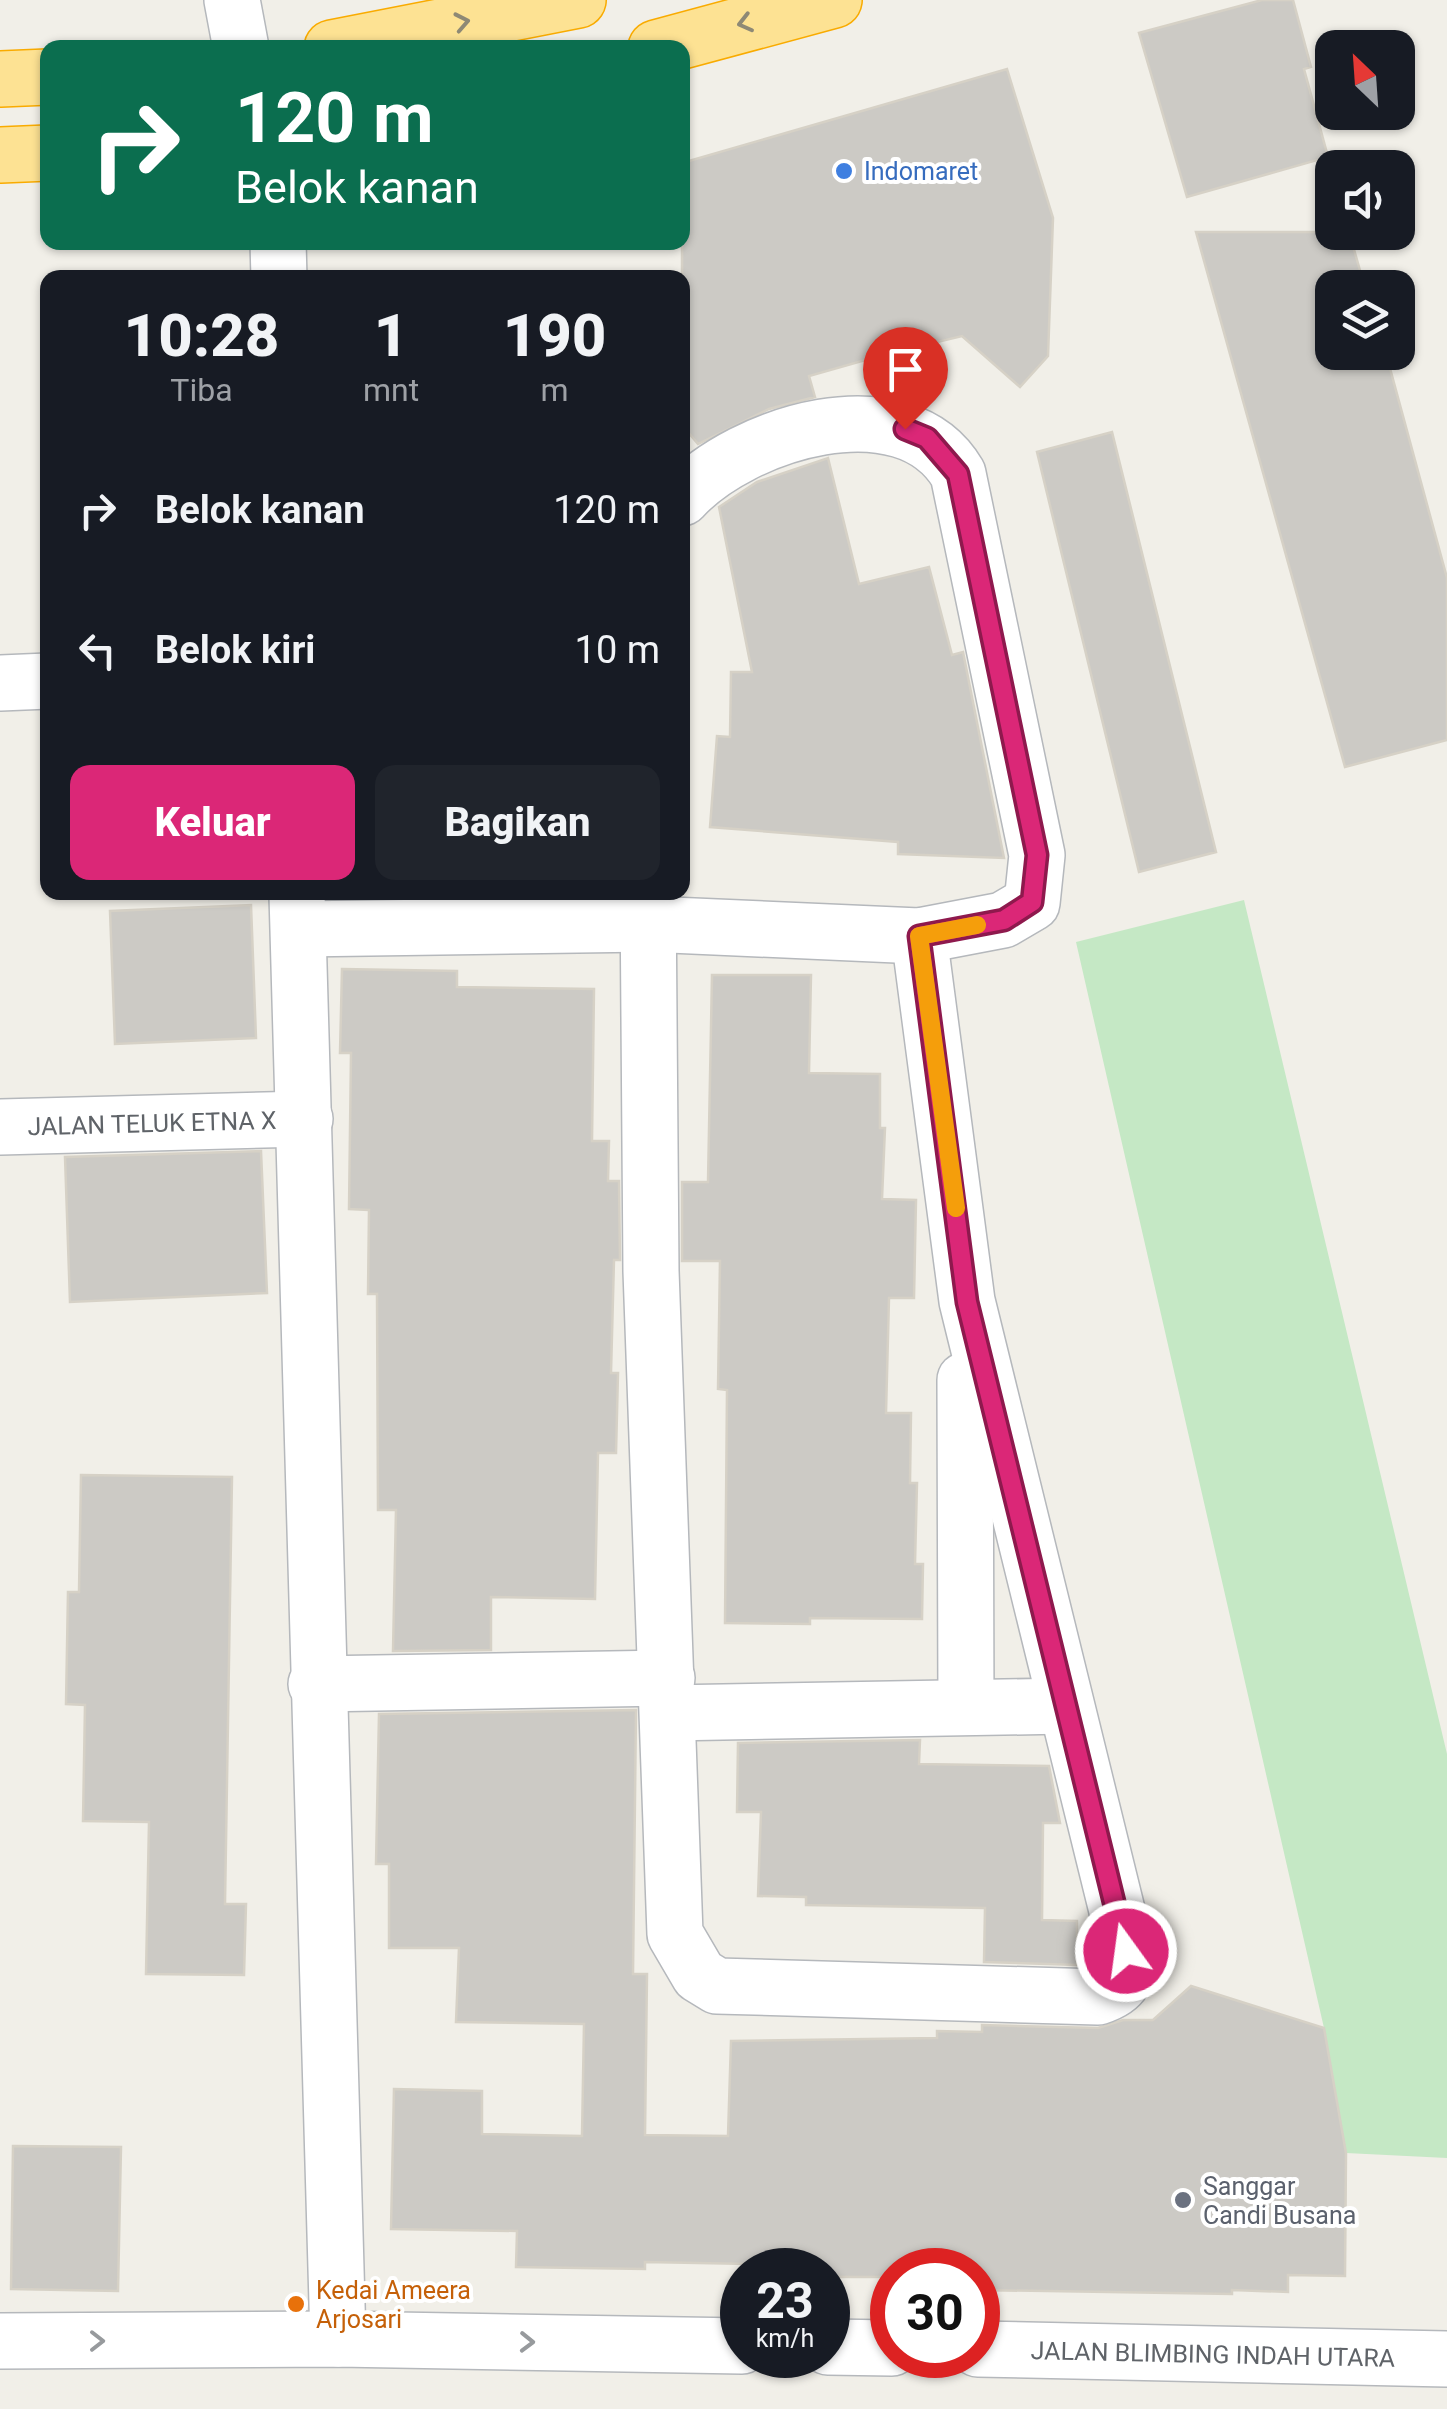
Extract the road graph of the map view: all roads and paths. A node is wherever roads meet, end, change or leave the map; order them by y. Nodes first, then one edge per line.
1 (232, 0) edge
2 (577, 0) edge
3 (834, 0) edge
4 (240, 40) edge
5 (373, 40) edge
6 (686, 40) edge
7 (40, 77) edge
8 (0, 79) edge
9 (40, 153) edge
10 (0, 154) edge
11 (690, 491) edge
12 (40, 681) edge
13 (0, 683) edge
14 (648, 908) edge
15 (298, 911) edge
16 (919, 936) junction
17 (305, 1119) junction
18 (0, 1127) edge
19 (967, 1302) junction
20 (316, 1684) junction
21 (668, 1695) junction
22 (966, 1706) junction
23 (1066, 1706) junction
24 (338, 2340) junction
25 (0, 2341) edge
26 (720, 2346) edge
27 (1000, 2350) edge
28 (1447, 2359) edge

1 - 4 street
5 -> 2 highway
3 -> 6 highway
7 - 8 highway
9 - 10 highway
11 - 16 street
12 - 13 street
14 - 15 street
14 - 16 street
14 - 21 street
15 - 17 street
16 - 19 street
17 - 18 street, JALAN TELUK ETNA X
17 - 20 street
19 - 22 street
19 - 23 street
20 - 21 street
20 - 24 street
21 - 22 street
21 - 23 street
22 - 23 street
25 -> 24 street
24 -> 26 street
27 - 28 street, JALAN BLIMBING INDAH UTARA

